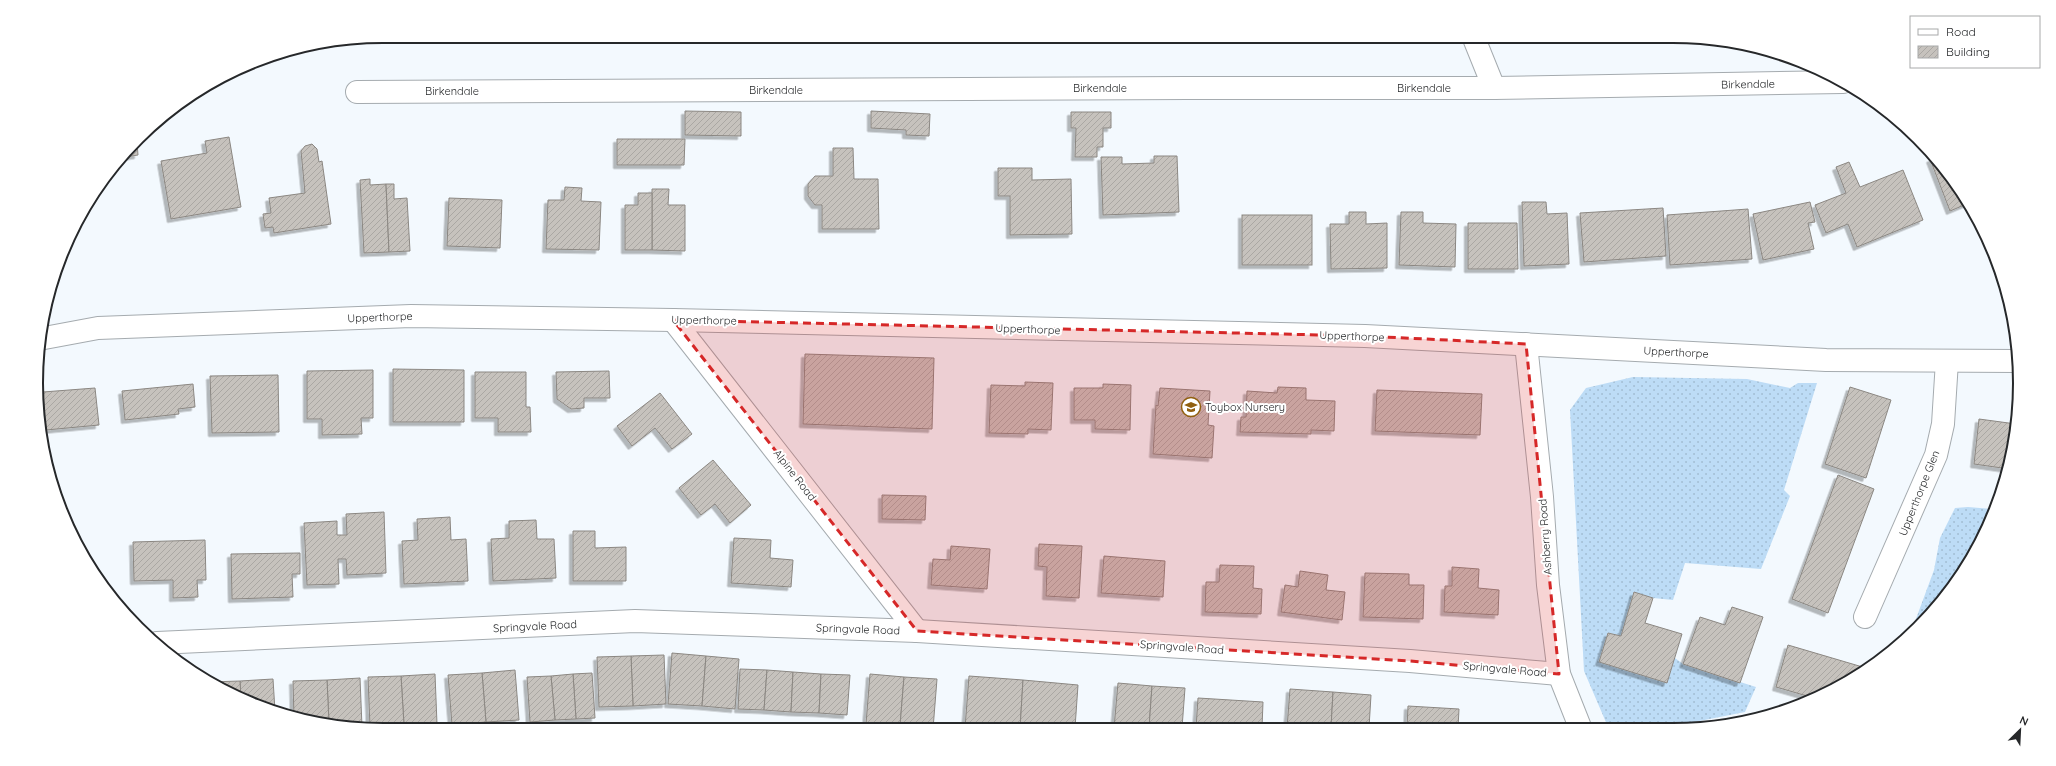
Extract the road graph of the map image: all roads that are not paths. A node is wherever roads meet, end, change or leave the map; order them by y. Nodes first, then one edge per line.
1 (1476, 43) edge
2 (1831, 82) edge
3 (1494, 88) junction
4 (357, 92) dead end
5 (673, 320) junction
6 (46, 338) edge
7 (1526, 344) junction
8 (2012, 361) edge
9 (1947, 362) junction
10 (1865, 617) dead end
11 (918, 631) junction
12 (163, 643) edge
13 (1559, 674) junction
14 (1578, 723) edge

1 - 3 street
2 - 3 street, Birkendale
3 - 4 street, Birkendale
5 - 6 street, Upperthorpe
5 - 7 street, Upperthorpe
5 - 11 street, Alpine Road
7 - 9 street, Upperthorpe
7 - 13 street, Ashberry Road
8 - 9 street, Upperthorpe
9 - 10 street, Upperthorpe Glen
11 - 12 street, Springvale Road
11 - 13 street, Springvale Road
13 - 14 street, Ashberry Road

